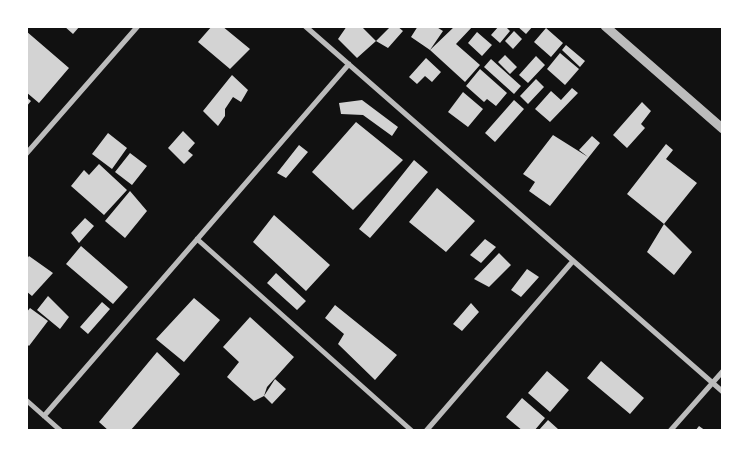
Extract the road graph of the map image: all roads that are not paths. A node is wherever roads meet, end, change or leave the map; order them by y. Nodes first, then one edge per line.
1 (138, 26) edge
2 (305, 26) edge
3 (605, 26) edge
4 (349, 64) junction
5 (723, 129) edge
6 (26, 154) edge
7 (198, 239) junction
8 (573, 261) junction
9 (723, 371) edge
10 (712, 383) junction
11 (723, 392) edge
12 (26, 400) edge
13 (44, 416) junction
14 (60, 431) edge
15 (412, 431) edge
16 (426, 431) edge
17 (670, 431) edge

1 - 6 street
2 - 4 street
3 - 5 street
4 - 7 street
4 - 8 street
7 - 13 street
7 - 15 street
8 - 10 street
8 - 16 street
9 - 10 street
10 - 11 street
10 - 17 street
12 - 13 street
13 - 14 street

